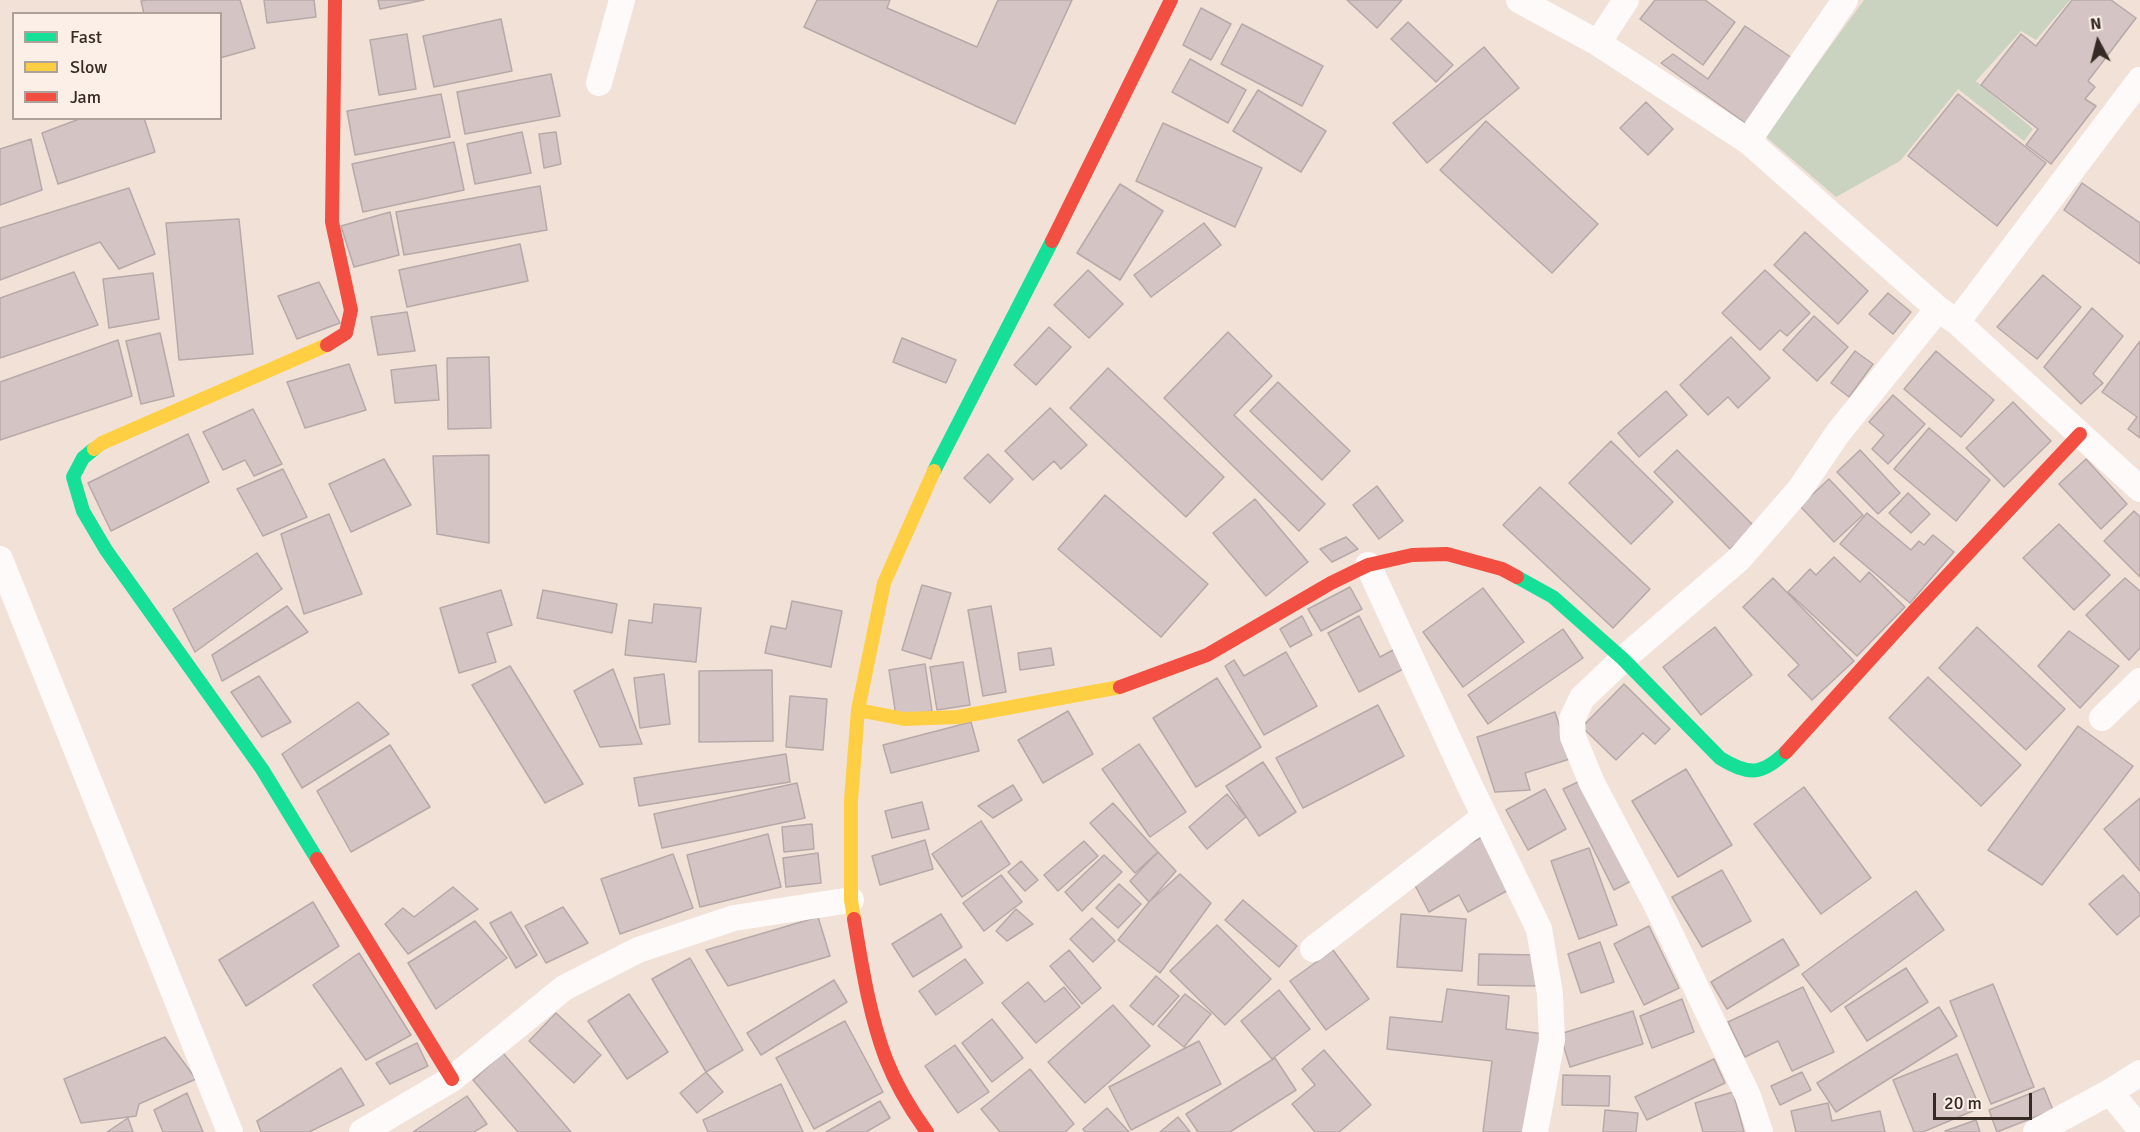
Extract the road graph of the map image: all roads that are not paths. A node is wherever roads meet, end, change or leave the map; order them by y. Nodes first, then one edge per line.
1 (335, 0) edge
2 (622, 0) edge
3 (1171, 0) edge
4 (1519, 0) edge
5 (1626, 0) edge
6 (1845, 0) edge
7 (1598, 43) junction
8 (2140, 80) edge
9 (599, 83) dead end
10 (1748, 141) junction
11 (1947, 315) junction
12 (2080, 434) junction
13 (2140, 489) edge
14 (0, 559) edge
15 (1368, 565) junction
16 (1623, 659) junction
17 (2140, 681) edge
18 (858, 710) junction
19 (2102, 718) dead end
20 (1484, 817) junction
21 (851, 900) junction
22 (1313, 949) dead end
23 (2140, 1073) edge
24 (452, 1079) junction
25 (2110, 1092) junction
26 (2140, 1129) edge
27 (230, 1132) edge
28 (362, 1132) edge
29 (927, 1132) edge
30 (1535, 1132) edge
31 (1760, 1132) edge
32 (2036, 1132) edge

1 - 24 street
2 - 9 street
3 - 18 street
4 - 7 street
5 - 7 street
6 - 10 street
7 - 10 street
8 - 11 street
10 - 11 street
11 - 12 street
11 - 16 street
12 - 13 street
12 - 16 street
14 - 27 street
15 - 16 street
15 - 18 street
15 - 20 street
16 - 31 street
17 - 19 street
18 - 21 street
20 - 22 street
20 - 30 street
21 - 24 street
21 - 29 street
23 - 25 street
24 - 28 street
25 - 26 street
25 - 32 street

